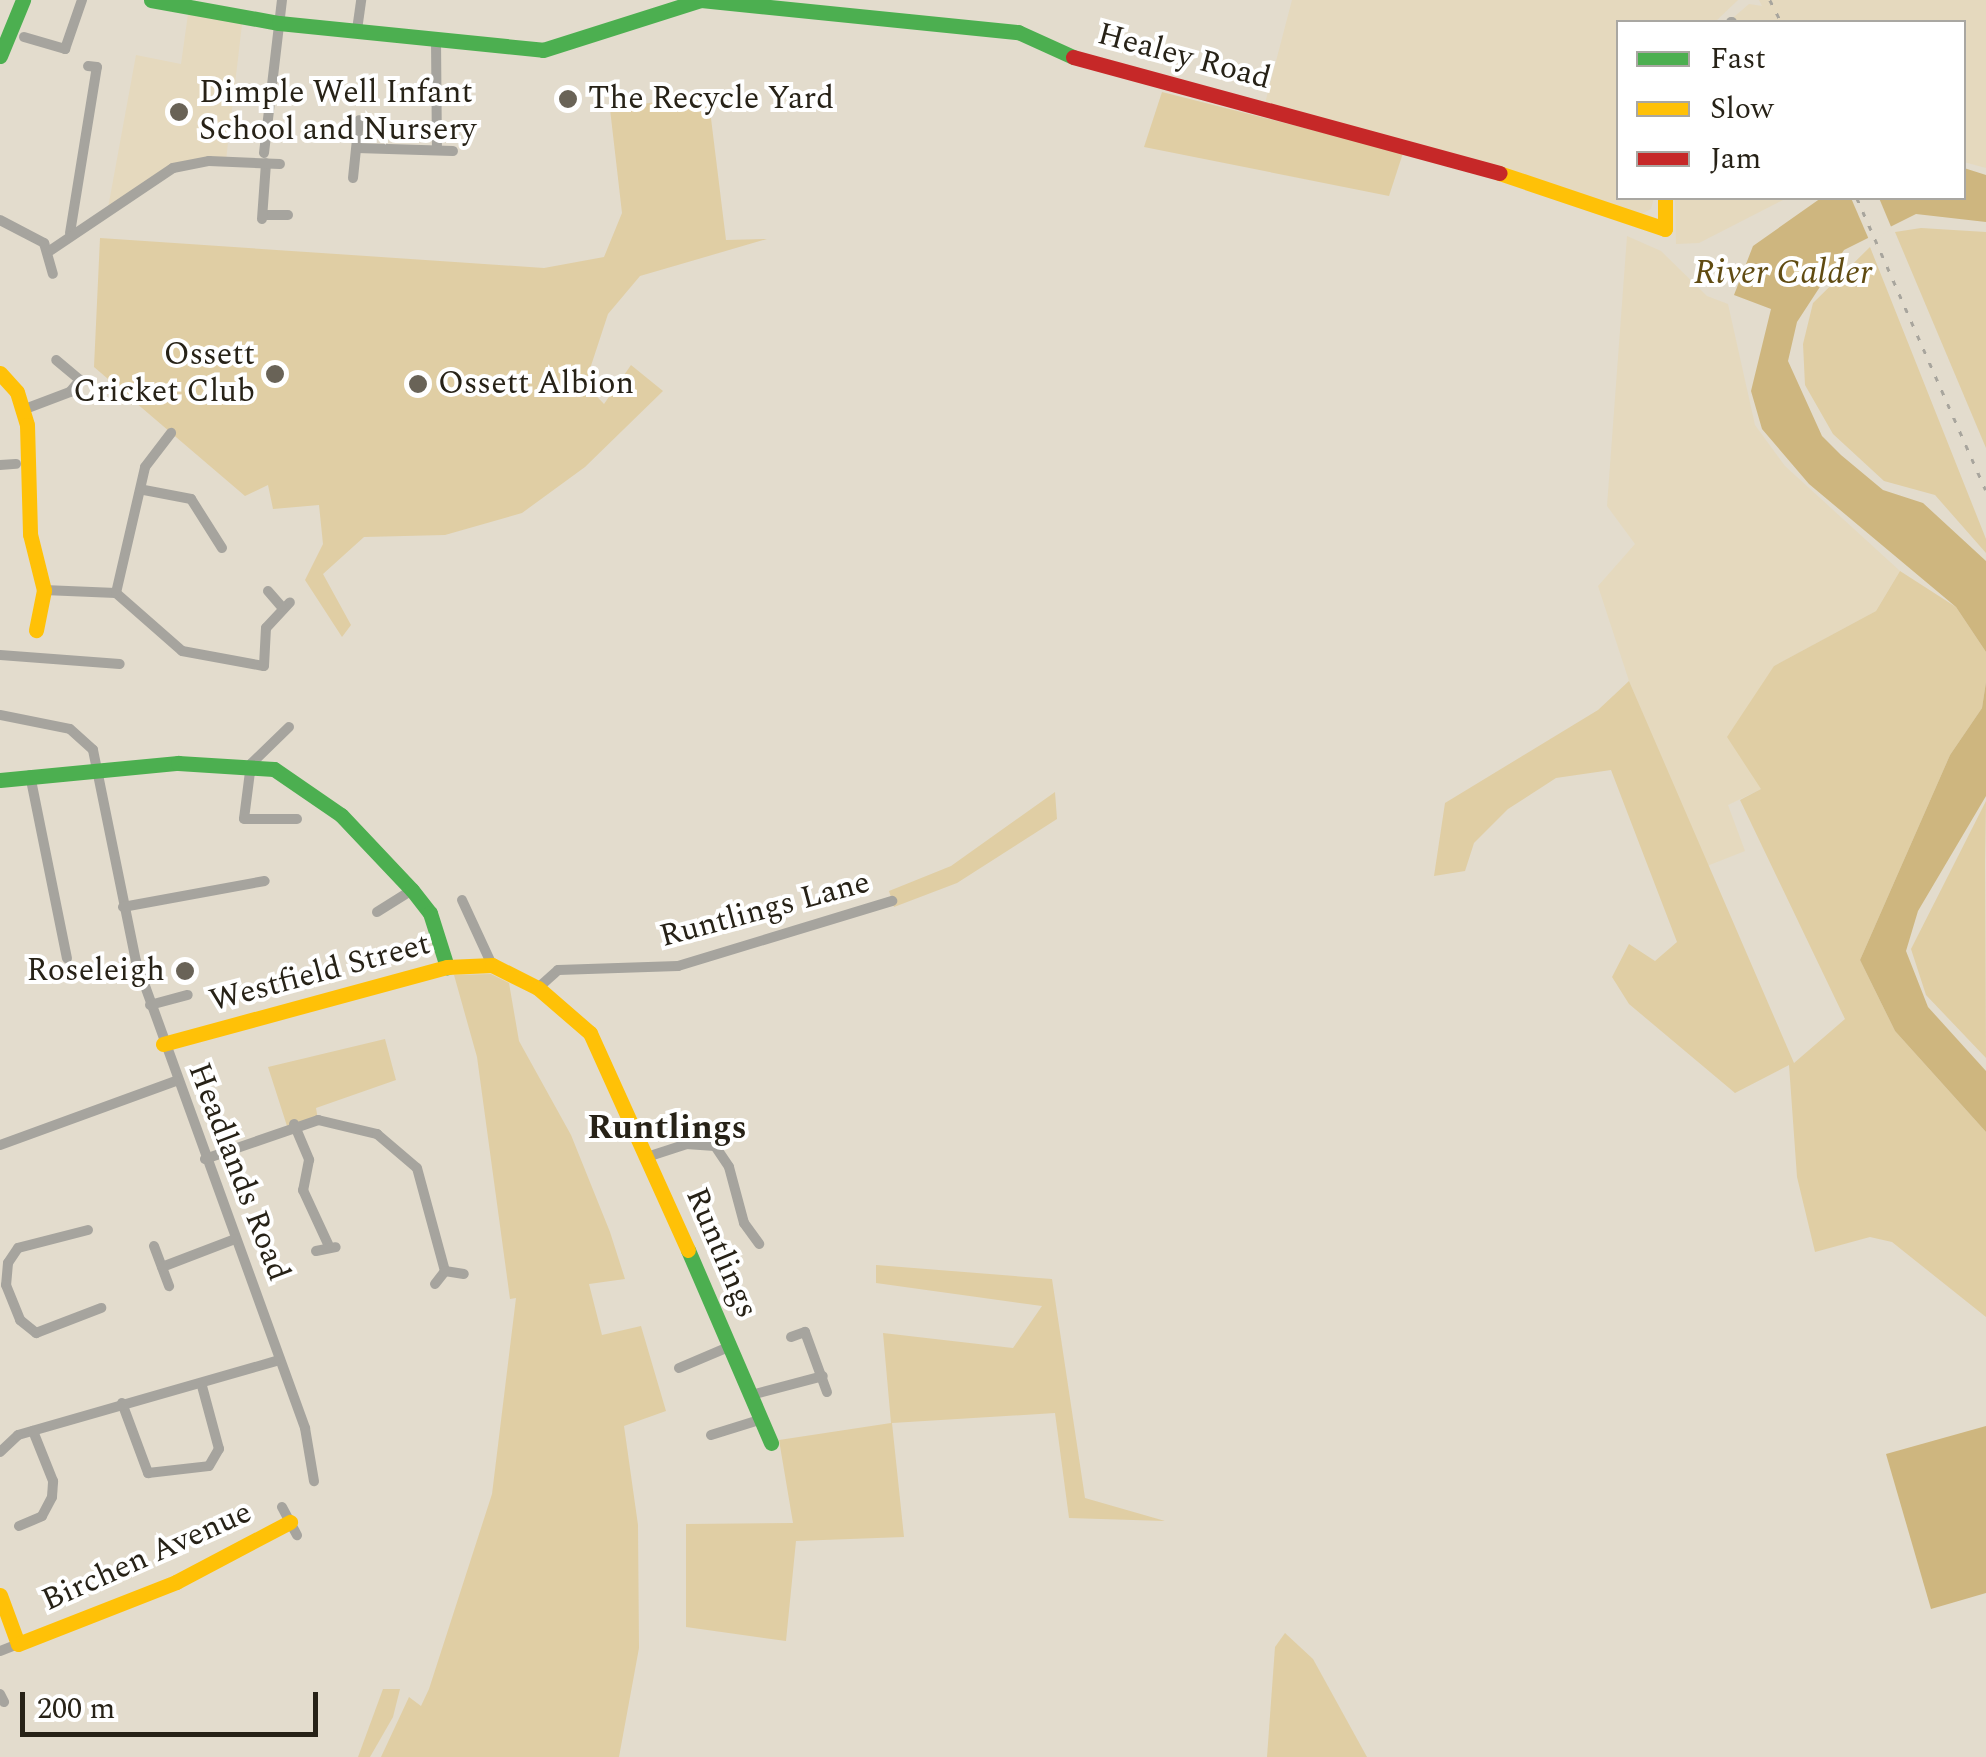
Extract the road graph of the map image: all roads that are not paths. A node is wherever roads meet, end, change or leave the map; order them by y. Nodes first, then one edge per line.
1 (23, 0) edge
2 (82, 0) edge
3 (151, 0) edge
4 (282, 0) edge
5 (361, 0) edge
6 (777, 3) edge
7 (279, 23) junction
8 (357, 30) junction
9 (24, 37) dead end
10 (436, 40) junction
11 (0, 56) edge
12 (88, 66) dead end
13 (359, 120) dead end
14 (357, 148) junction
15 (437, 150) junction
16 (452, 150) dead end
17 (265, 158) junction
18 (280, 164) dead end
19 (354, 178) dead end
20 (1665, 200) edge
21 (288, 215) dead end
22 (0, 220) edge
23 (70, 233) junction
24 (51, 250) junction
25 (53, 274) dead end
26 (56, 360) dead end
27 (0, 372) edge
28 (25, 409) junction
29 (171, 434) dead end
30 (16, 464) dead end
31 (0, 465) edge
32 (144, 490) junction
33 (222, 548) dead end
34 (44, 590) junction
35 (268, 591) dead end
36 (116, 593) junction
37 (36, 630) dead end
38 (0, 655) edge
39 (120, 664) dead end
40 (0, 716) edge
41 (289, 727) dead end
42 (251, 764) junction
43 (99, 768) junction
44 (30, 774) junction
45 (0, 780) edge
46 (297, 819) dead end
47 (265, 881) dead end
48 (412, 890) junction
49 (462, 900) dead end
50 (892, 901) dead end
51 (123, 907) junction
52 (377, 912) dead end
53 (67, 958) dead end
54 (492, 965) junction
55 (447, 967) junction
56 (538, 988) junction
57 (188, 995) dead end
58 (150, 1005) junction
59 (163, 1044) junction
60 (176, 1081) junction
61 (294, 1124) junction
62 (0, 1145) edge
63 (650, 1156) junction
64 (205, 1159) junction
65 (429, 1201) junction
66 (414, 1206) dead end
67 (88, 1230) dead end
68 (235, 1239) junction
69 (759, 1244) dead end
70 (154, 1246) dead end
71 (316, 1251) dead end
72 (162, 1267) junction
73 (445, 1271) junction
74 (464, 1274) dead end
75 (436, 1284) dead end
76 (169, 1286) dead end
77 (4, 1299) edge
78 (102, 1308) dead end
79 (807, 1318) dead end
80 (805, 1332) junction
81 (791, 1337) dead end
82 (732, 1346) junction
83 (276, 1361) junction
84 (679, 1368) dead end
85 (822, 1376) junction
86 (202, 1386) junction
87 (828, 1392) dead end
88 (755, 1394) junction
89 (122, 1403) junction
90 (762, 1418) junction
91 (33, 1431) junction
92 (710, 1435) dead end
93 (771, 1442) dead end
94 (0, 1452) edge
95 (314, 1480) dead end
96 (50, 1504) junction
97 (282, 1507) dead end
98 (63, 1510) dead end
99 (19, 1526) dead end
100 (293, 1529) joint
101 (0, 1595) edge
102 (18, 1644) junction
103 (0, 1651) edge

1 - 11 street
2 - 9 street
3 - 7 street, Healey Road
4 - 7 street
5 - 8 street
6 - 10 street, Healey Road
6 - 20 street, Healey Road
7 - 8 street, Healey Road
7 - 17 street
8 - 10 street, Healey Road
10 - 15 street
12 - 23 street
13 - 14 street
14 - 15 street
14 - 19 street
15 - 16 street
17 - 18 street
17 - 21 street
17 - 23 street
22 - 24 street
23 - 24 street
24 - 25 street
26 - 28 street
27 - 28 street
28 - 34 street
29 - 32 street
30 - 31 street
32 - 33 street
32 - 36 street
34 - 36 street
34 - 37 street
35 - 36 street
38 - 39 street
40 - 43 street
41 - 42 street
42 - 43 street
42 - 46 street
42 - 48 street
43 - 44 street
43 - 51 street, Headlands Road
44 - 45 street
44 - 53 street
47 - 51 street
48 - 52 street
48 - 55 street
49 - 54 street
50 - 56 street, Runtlings Lane
51 - 58 street, Headlands Road
54 - 55 street, Westfield Street
54 - 56 street, Runtlings
55 - 59 street, Westfield Street
56 - 63 street, Runtlings
57 - 58 street
58 - 59 street, Headlands Road
59 - 60 street, Headlands Road
60 - 62 street
60 - 64 street, Headlands Road
61 - 64 street
61 - 65 street
61 - 71 street
63 - 69 street
63 - 82 street, Runtlings
64 - 68 street, Headlands Road
65 - 66 street
65 - 73 street
67 - 77 street
68 - 72 street
68 - 83 street, Headlands Road
70 - 72 street
72 - 76 street
73 - 74 street
73 - 75 street
77 - 78 street
79 - 80 street
80 - 81 street
80 - 85 street
82 - 84 street
82 - 88 street, Runtlings
83 - 86 street
83 - 95 street, Headlands Road
85 - 87 street
85 - 88 street
86 - 89 street
86 - 89 street
88 - 90 street, Runtlings
89 - 91 street
90 - 92 street
90 - 93 street, Runtlings
91 - 94 street
91 - 96 street
96 - 98 street
96 - 99 street
97 - 100 street, Birchen Avenue
100 - 102 street, Birchen Avenue
101 - 102 street, Birchen Avenue
102 - 103 street

